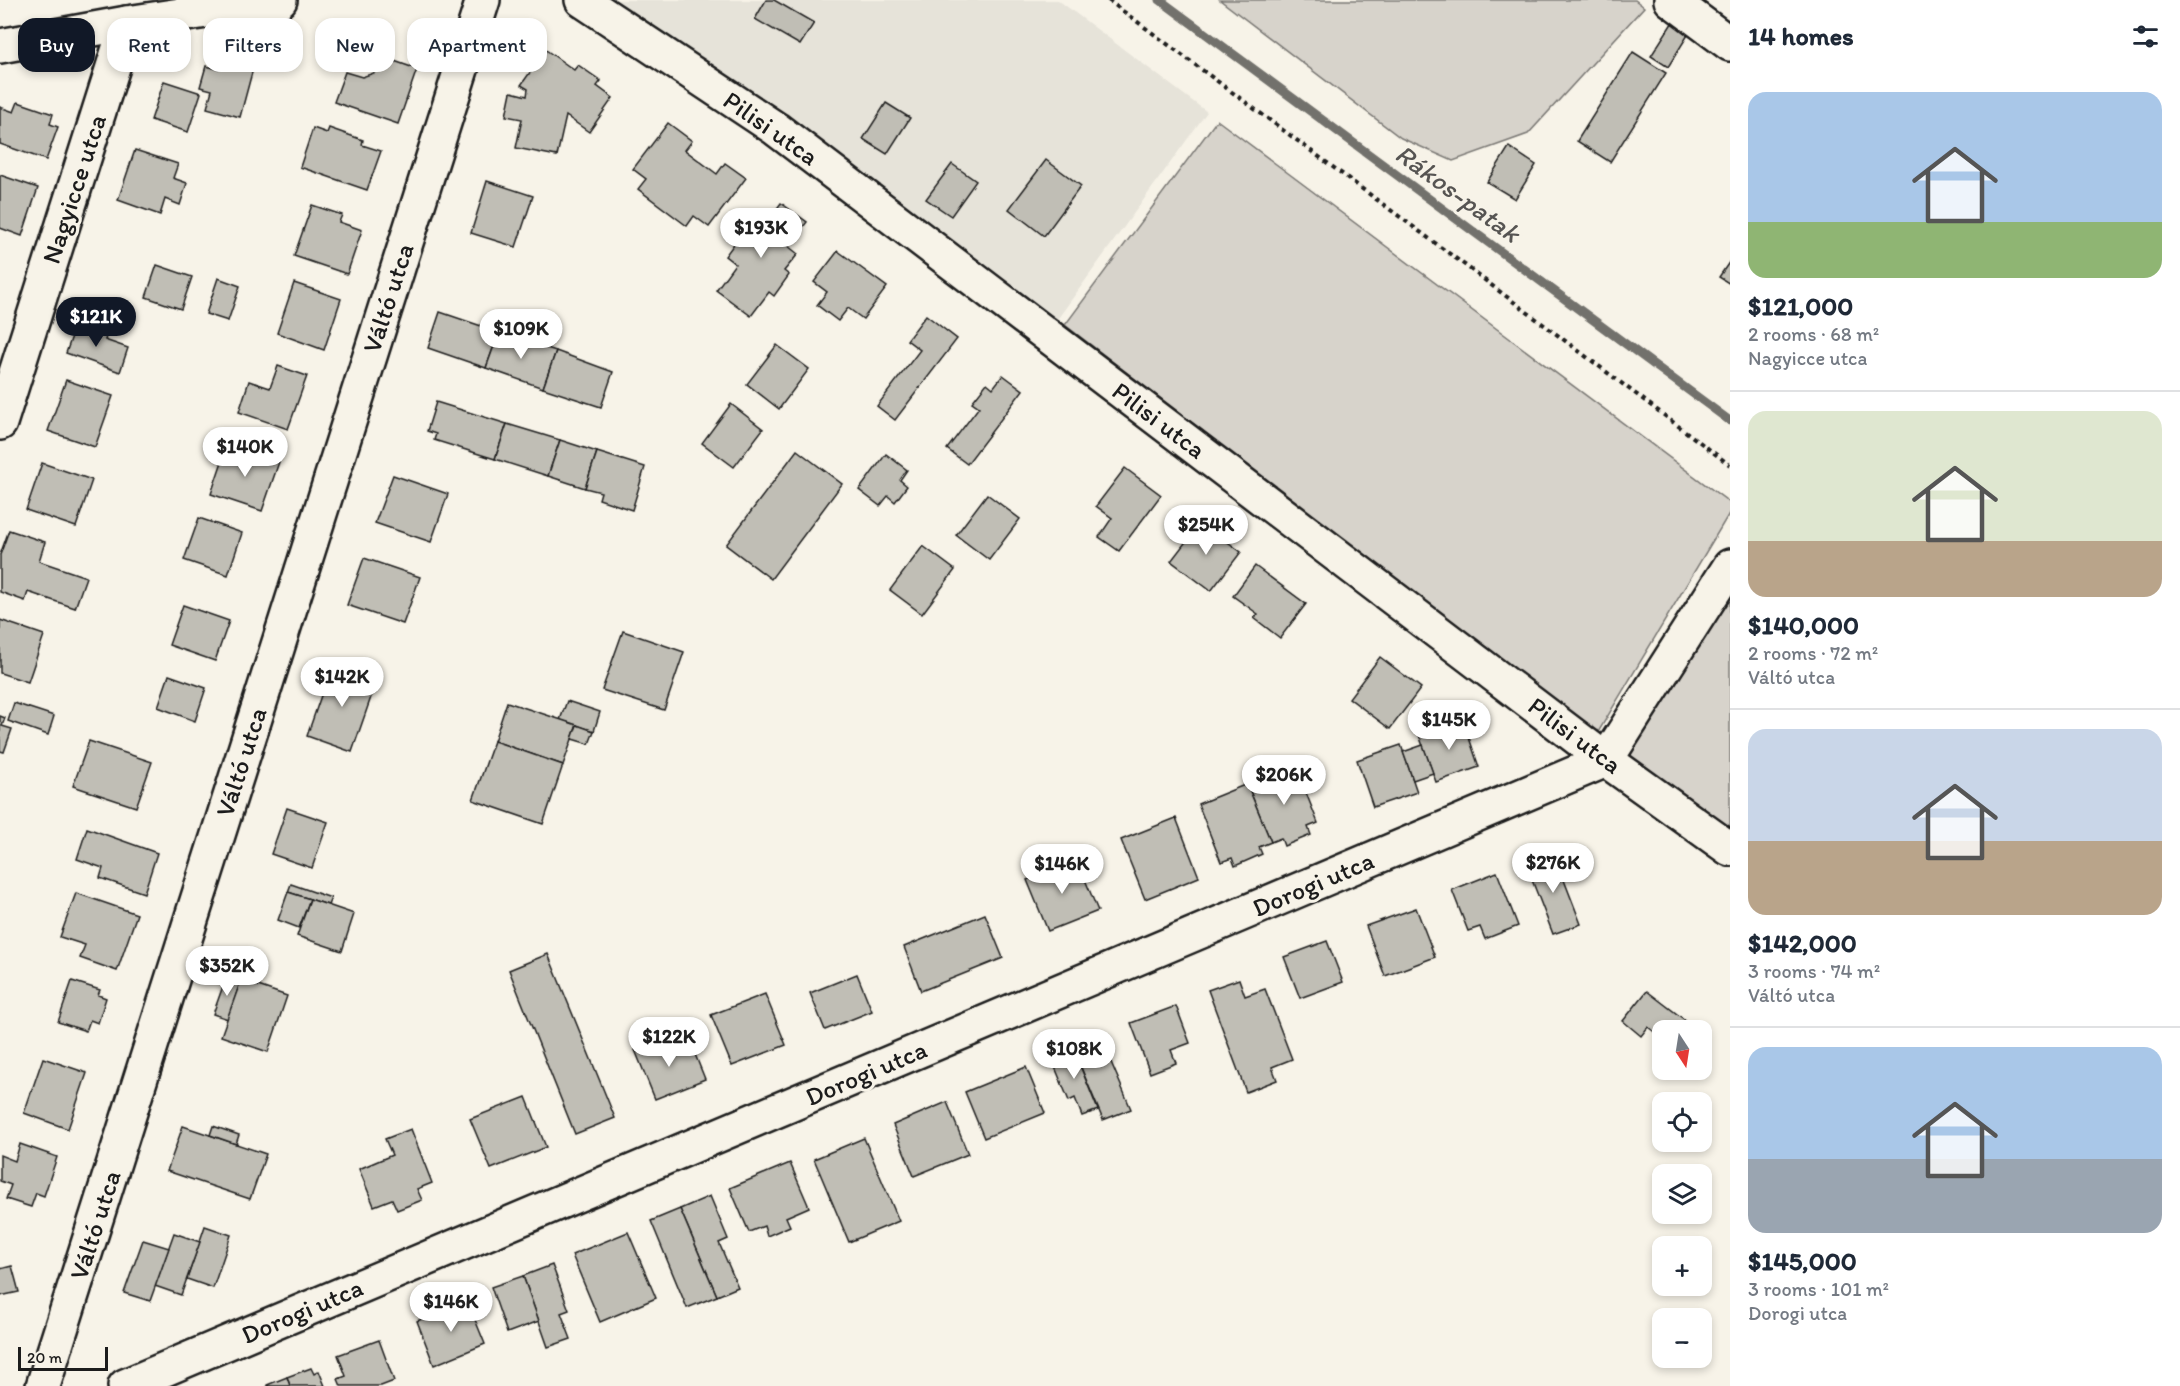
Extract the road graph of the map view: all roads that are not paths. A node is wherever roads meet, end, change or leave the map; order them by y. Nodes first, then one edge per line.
1 (280, 0) edge
2 (483, 0) edge
3 (582, 0) edge
4 (1671, 0) edge
5 (160, 18) edge
6 (107, 26) edge
7 (6, 39) edge
8 (1730, 44) edge
9 (111, 72) edge
10 (0, 423) edge
11 (1730, 566) edge
12 (1606, 760) junction
13 (1730, 849) edge
14 (44, 1386) edge
15 (125, 1386) edge

1 - 5 street
2 - 14 street, Váltó utca
3 - 12 street, Pilisi utca
4 - 8 street
6 - 7 street
9 - 10 street, Nagyicce utca
11 - 12 street
12 - 13 street, Pilisi utca
12 - 15 street, Dorogi utca

